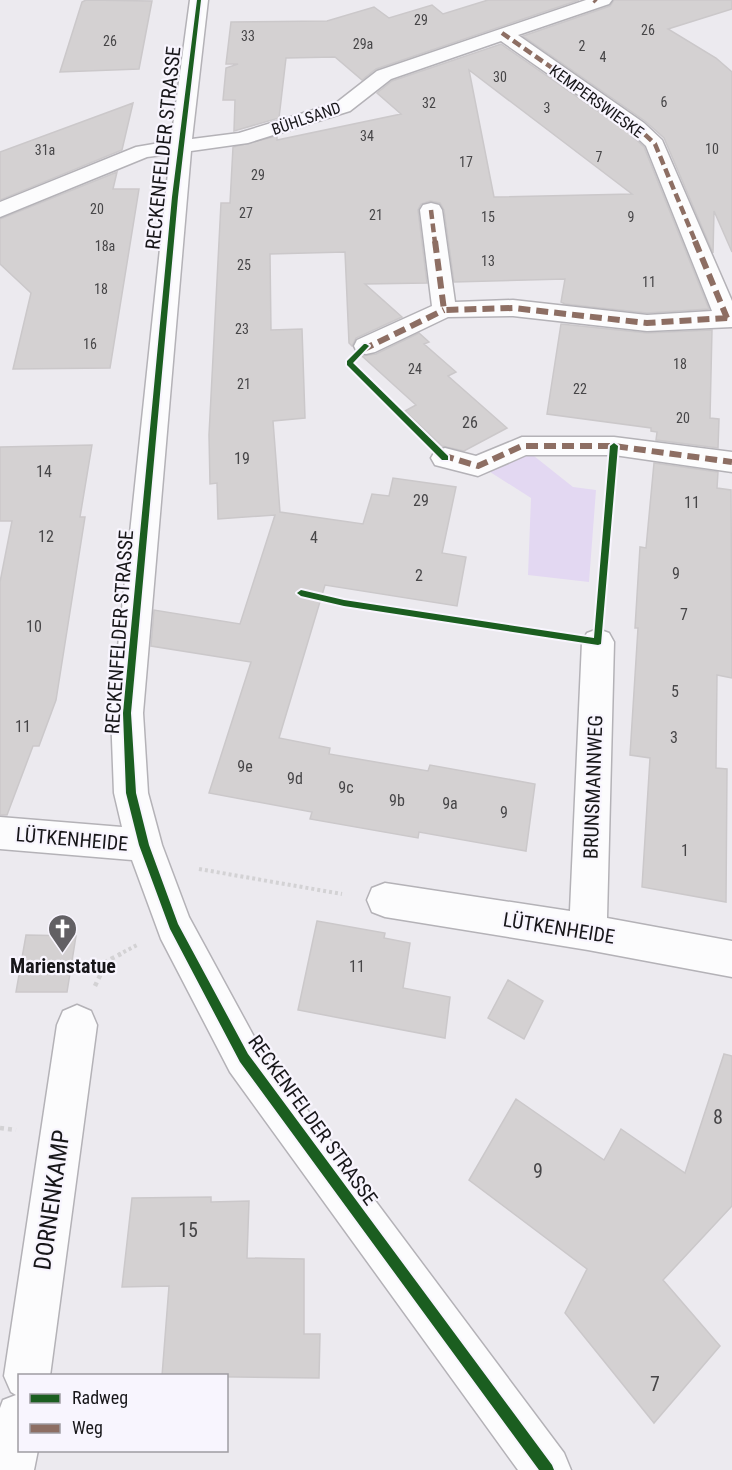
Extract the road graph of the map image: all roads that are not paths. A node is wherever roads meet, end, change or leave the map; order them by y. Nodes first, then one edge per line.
1 (199, 0) edge
2 (603, 0) edge
3 (502, 33) junction
4 (183, 146) junction
5 (0, 210) edge
6 (431, 210) dead end
7 (444, 310) junction
8 (730, 319) edge
9 (366, 346) dead end
10 (445, 458) dead end
11 (732, 462) edge
12 (598, 642) dead end
13 (0, 833) edge
14 (144, 845) junction
15 (385, 900) road end
16 (588, 932) junction
17 (732, 959) edge
18 (77, 1025) road end
19 (27, 1374) edge
20 (18, 1428) edge
21 (10, 1470) edge
22 (548, 1470) edge

1 - 4 street, RECKENFELDER STRASSE
2 - 3 street, BÜHLSAND
3 - 4 street, BÜHLSAND
3 - 8 street, KEMPERSWIESKE
4 - 5 street, BÜHLSAND
4 - 14 street, RECKENFELDER STRASSE
6 - 7 street
7 - 8 street, KEMPERSWIESKE
7 - 9 street, KEMPERSWIESKE
10 - 11 street
12 - 16 street, BRUNSMANNWEG
13 - 14 street, LÜTKENHEIDE
14 - 22 street, RECKENFELDER STRASSE
15 - 16 street, LÜTKENHEIDE
16 - 17 street, LÜTKENHEIDE
18 - 19 street, DORNENKAMP
20 - 21 street

